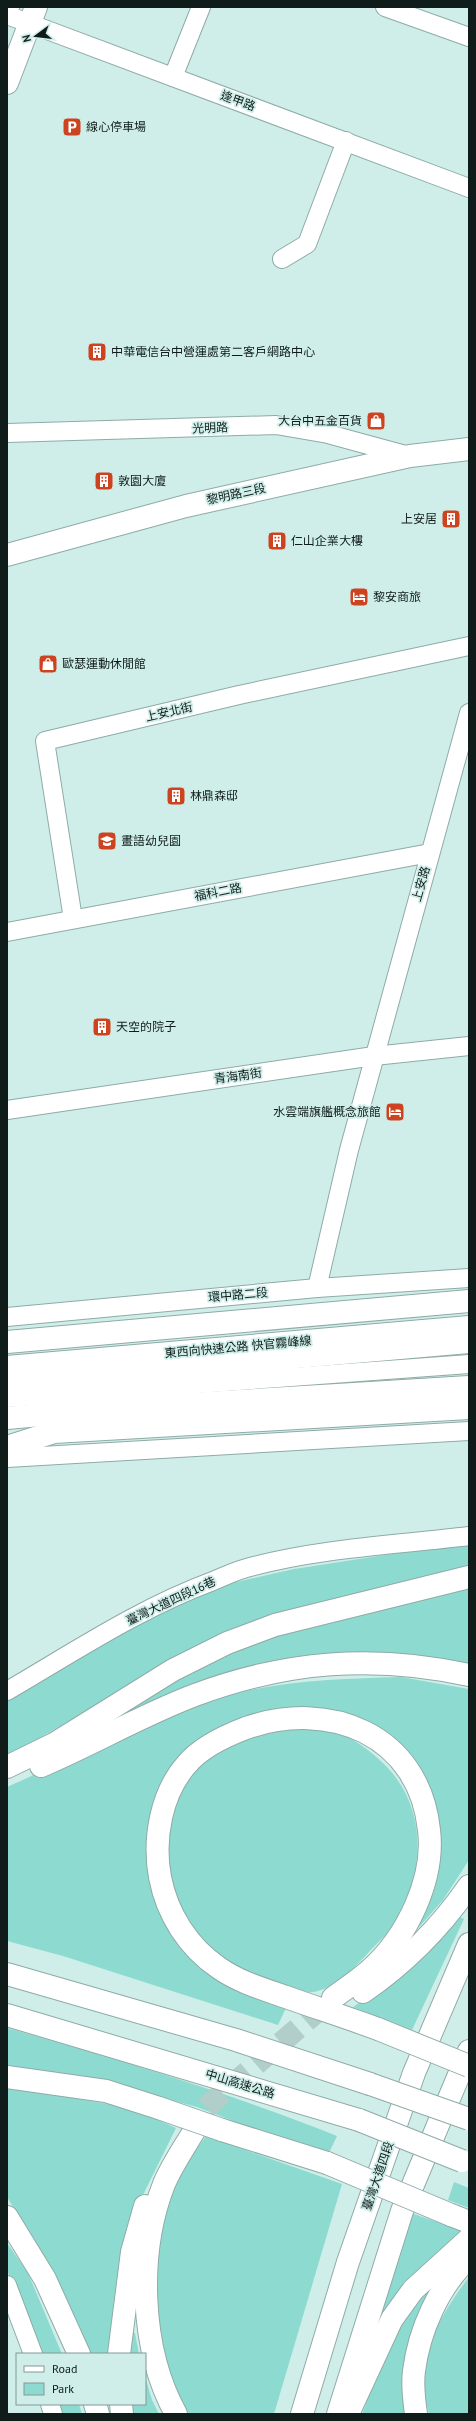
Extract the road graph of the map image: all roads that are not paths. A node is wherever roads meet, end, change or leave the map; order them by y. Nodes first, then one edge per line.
1 (201, 7) edge
2 (385, 7) edge
3 (7, 15) edge
4 (33, 15) edge
5 (469, 37) edge
6 (173, 77) junction
7 (7, 83) edge
8 (346, 141) junction
9 (469, 188) edge
10 (282, 259) dead end
11 (7, 434) edge
12 (469, 450) edge
13 (410, 456) junction
14 (7, 555) edge
15 (469, 646) edge
16 (469, 713) edge
17 (430, 853) junction
18 (73, 920) junction
19 (7, 932) edge
20 (469, 1046) edge
21 (374, 1056) junction
22 (7, 1110) edge
23 (469, 1278) edge
24 (317, 1288) junction
25 (469, 1301) edge
26 (7, 1317) edge
27 (469, 1327) edge
28 (7, 1342) edge
29 (469, 1344) edge
30 (469, 1364) edge
31 (7, 1367) edge
32 (7, 1384) edge
33 (469, 1387) edge
34 (7, 1398) edge
35 (469, 1408) edge
36 (7, 1418) edge
37 (469, 1431) edge
38 (7, 1447) edge
39 (7, 1458) edge
40 (469, 1536) edge
41 (469, 1577) edge
42 (469, 1675) edge
43 (7, 1691) edge
44 (7, 1767) edge
45 (7, 1781) edge
46 (469, 1886) edge
47 (469, 1944) edge
48 (7, 1974) edge
49 (7, 2015) edge
50 (469, 2051) edge
51 (469, 2066) edge
52 (7, 2077) edge
53 (469, 2119) edge
54 (466, 2163) edge
55 (7, 2218) edge
56 (460, 2219) edge
57 (469, 2239) edge
58 (469, 2258) edge
59 (7, 2286) edge
60 (33, 2353) edge
61 (79, 2353) edge
62 (119, 2353) edge
63 (176, 2414) edge
64 (302, 2414) edge
65 (338, 2414) edge
66 (348, 2414) edge
67 (416, 2414) edge

1 - 6 street
2 - 5 street
3 - 4 street, 逢甲路
4 - 6 street, 逢甲路
4 - 7 main road
6 - 8 street, 逢甲路
8 - 9 street, 逢甲路
8 - 10 street
11 - 13 street, 光明路
12 - 13 main road, 黎明路三段
13 - 14 main road, 黎明路三段
15 - 18 street, 上安北街
16 - 17 street, 上安路
17 - 18 street, 福科二路
17 - 21 street, 上安路
18 - 19 street, 福科二路
20 - 21 street, 青海南街
21 - 22 street, 青海南街
21 - 24 street, 上安路
23 - 24 street, 環中路二段
24 - 26 street, 環中路二段
25 - 28 main road
27 - 31 main road, 東西向快速公路 快官霧峰線
29 - 32 street
30 - 34 street
33 - 36 main road
35 - 38 main road
37 - 39 street
40 - 43 street, 臺灣大道四段16巷
41 - 44 main road
42 - 45 main road
46 - 51 main road, bridge
47 - 64 main road, 臺灣大道四段
48 - 53 main road, bridge
49 - 54 main road, 中山高速公路, bridge
50 - 65 main road
52 - 56 main road, bridge
55 - 61 main road
57 - 66 main road
58 - 67 main road
59 - 60 street
62 - 63 main road

